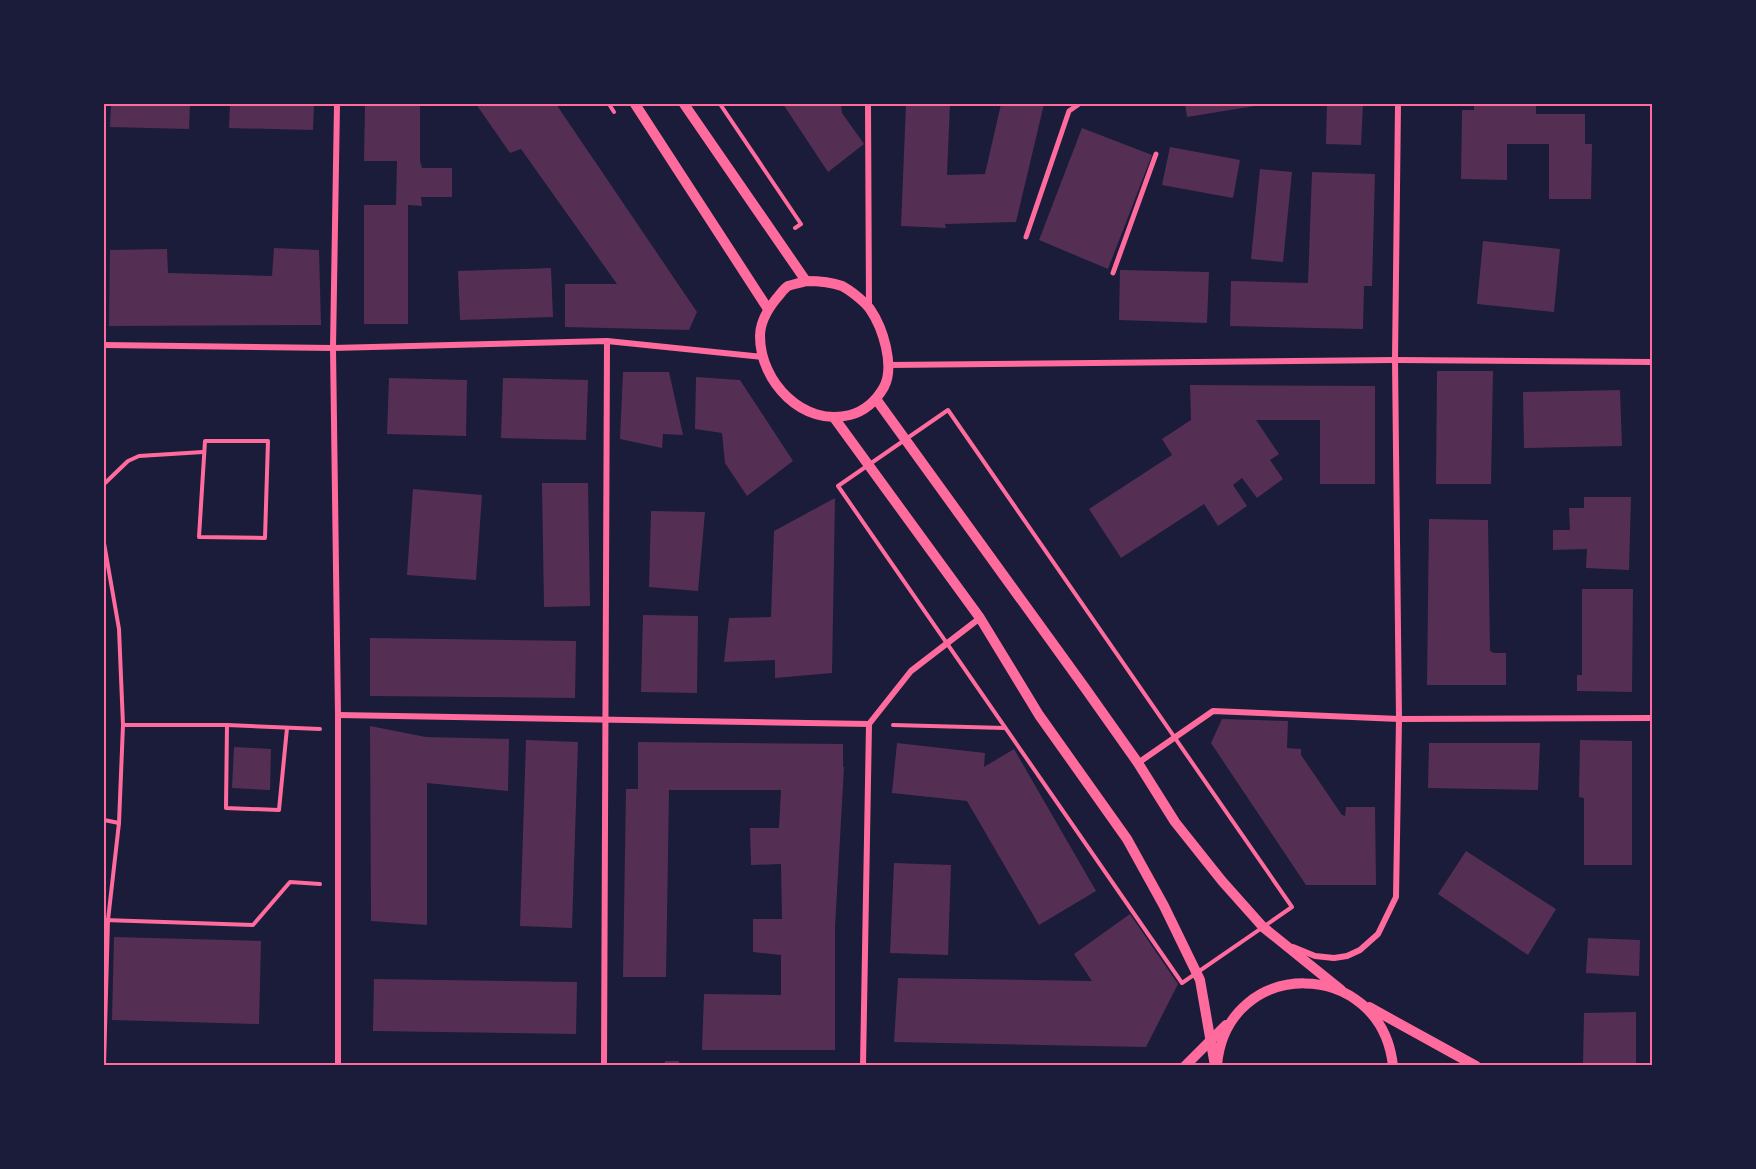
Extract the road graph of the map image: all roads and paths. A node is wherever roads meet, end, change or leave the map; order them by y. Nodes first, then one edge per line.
1 (337, 104) edge
2 (635, 104) edge
3 (684, 104) edge
4 (868, 104) edge
5 (1079, 104) edge
6 (1398, 104) edge
7 (1156, 154) dead end
8 (1026, 237) dead end
9 (1113, 273) dead end
10 (806, 281) junction
11 (869, 308) junction
12 (768, 309) junction
13 (607, 341) junction
14 (104, 345) edge
15 (333, 348) junction
16 (763, 357) junction
17 (1395, 360) junction
18 (1653, 362) edge
19 (889, 365) junction
20 (876, 399) junction
21 (835, 419) junction
22 (203, 452) junction
23 (104, 484) edge
24 (104, 543) edge
25 (980, 618) junction
26 (338, 715) junction
27 (1653, 718) edge
28 (1399, 719) junction
29 (607, 720) junction
30 (123, 724) junction
31 (869, 724) junction
32 (227, 725) junction
33 (287, 728) junction
34 (1005, 728) dead end
35 (338, 729) junction
36 (1138, 763) junction
37 (104, 820) edge
38 (119, 823) junction
39 (338, 887) junction
40 (106, 920) edge
41 (1263, 927) junction
42 (1341, 990) junction
43 (1361, 1003) junction
44 (1243, 1008) junction
45 (1209, 1042) junction
46 (104, 1065) edge
47 (338, 1065) edge
48 (604, 1065) edge
49 (863, 1065) edge
50 (1185, 1065) edge
51 (1216, 1065) edge
52 (1393, 1065) edge
53 (1476, 1065) edge

1 - 15 street
2 - 12 street
3 - 10 street
4 - 11 street
5 - 8 street
6 - 17 street
7 - 9 street
10 - 11 street
10 - 12 street
11 - 19 street
12 - 16 street
13 - 15 street
13 - 16 street
13 - 29 street
14 - 15 street
15 - 26 street
16 - 21 street
17 - 18 street
17 - 19 street
17 - 28 street
19 - 20 street
20 - 21 street
20 - 36 street
21 - 25 street
22 - 22 path
22 - 23 path
24 - 30 path
25 - 31 street
25 - 45 street
26 - 29 street
26 - 35 street
27 - 28 street
28 - 36 street
28 - 41 street
29 - 31 street
29 - 48 street
30 - 32 path
30 - 38 path
31 - 34 path
31 - 49 street
32 - 33 path
32 - 33 path
33 - 35 path
35 - 39 street
36 - 41 street
37 - 38 path
38 - 40 path
39 - 40 path
39 - 47 street
40 - 46 path
41 - 42 street
42 - 43 street
42 - 44 street
43 - 52 street
43 - 53 street
44 - 45 street
44 - 51 street
45 - 50 street
45 - 51 street

